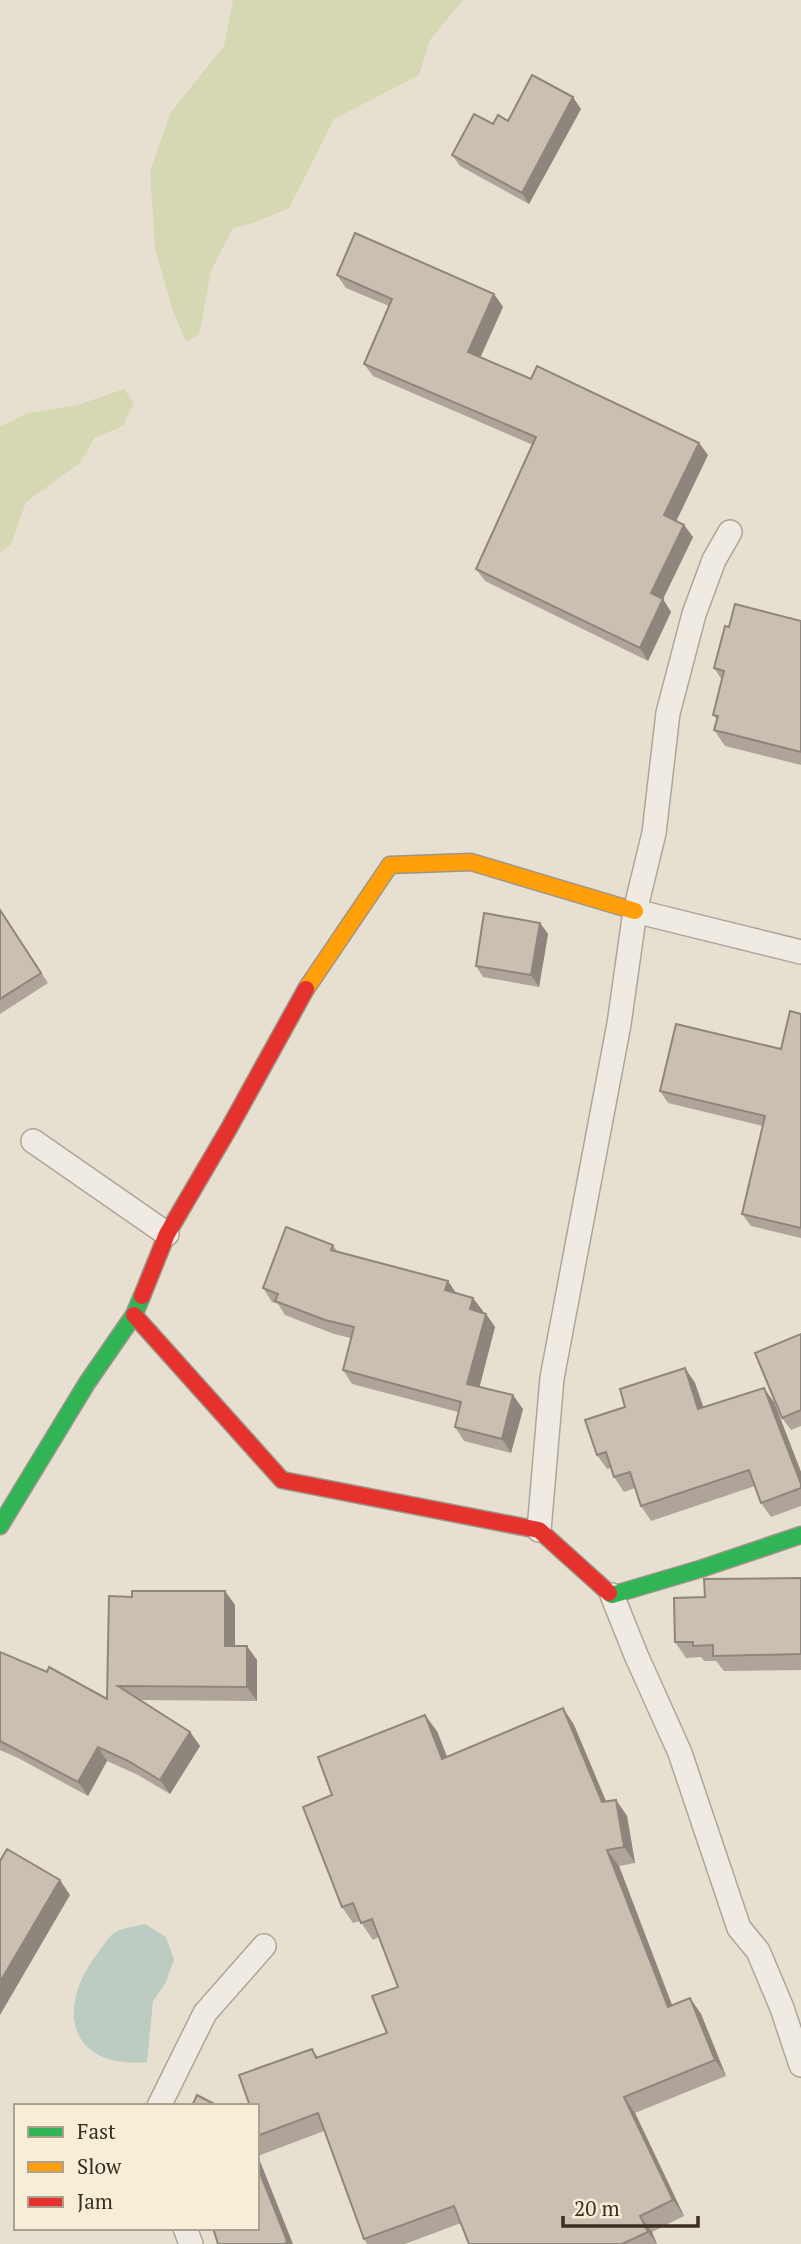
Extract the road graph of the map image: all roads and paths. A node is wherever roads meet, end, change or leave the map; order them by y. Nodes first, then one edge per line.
1 (730, 532) dead end
2 (635, 911) junction
3 (801, 952) edge
4 (33, 1141) dead end
5 (167, 1234) junction
6 (134, 1315) junction
7 (0, 1526) edge
8 (539, 1530) junction
9 (801, 1535) edge
10 (612, 1595) junction
11 (264, 1946) dead end
12 (801, 2065) edge
13 (160, 2104) edge

1 - 2 lane
2 - 3 lane
2 - 5 street
2 - 8 lane
4 - 5 lane
5 - 6 street
6 - 7 street
6 - 8 street
8 - 10 street
9 - 10 street
10 - 12 lane
11 - 13 lane

